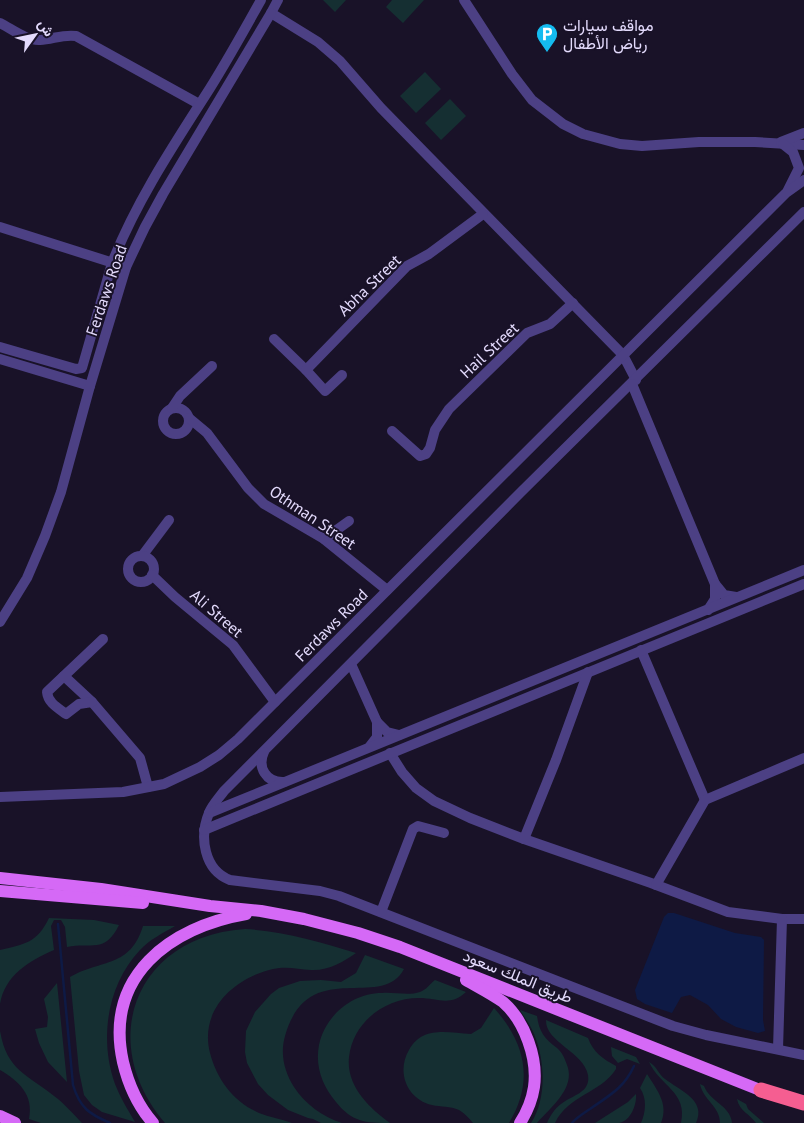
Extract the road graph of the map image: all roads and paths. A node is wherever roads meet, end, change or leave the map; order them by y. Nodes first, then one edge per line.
1 (261, 0) edge
2 (278, 0) edge
3 (464, 0) edge
4 (271, 14) junction
5 (0, 23) edge
6 (199, 104) junction
7 (804, 133) edge
8 (780, 144) junction
9 (804, 145) edge
10 (804, 180) edge
11 (786, 193) junction
12 (804, 212) edge
13 (483, 214) junction
14 (0, 227) edge
15 (112, 263) junction
16 (126, 267) junction
17 (573, 303) junction
18 (274, 339) dead end
19 (0, 348) edge
20 (623, 355) junction
21 (0, 359) edge
22 (212, 366) dead end
23 (306, 370) junction
24 (342, 375) dead end
25 (634, 382) junction
26 (90, 386) junction
27 (172, 408) junction
28 (189, 418) junction
29 (392, 431) dead end
30 (169, 520) dead end
31 (349, 521) dead end
32 (324, 540) junction
33 (142, 556) junction
34 (804, 570) edge
35 (152, 575) junction
36 (715, 584) junction
37 (804, 584) edge
38 (387, 590) junction
39 (737, 597) junction
40 (708, 610) junction
41 (0, 622) edge
42 (103, 639) dead end
43 (641, 650) junction
44 (351, 664) junction
45 (588, 672) junction
46 (64, 676) junction
47 (488, 698) junction
48 (88, 699) junction
49 (275, 702) junction
50 (492, 711) junction
51 (377, 722) junction
52 (399, 735) junction
53 (368, 748) junction
54 (265, 751) junction
55 (390, 753) junction
56 (804, 758) edge
57 (284, 782) junction
58 (148, 787) junction
59 (0, 797) edge
60 (705, 800) junction
61 (209, 813) junction
62 (204, 830) junction
63 (444, 833) dead end
64 (524, 839) junction
65 (0, 878) edge
66 (656, 885) junction
67 (0, 891) edge
68 (210, 906) junction
69 (260, 911) junction
70 (381, 912) junction
71 (782, 919) junction
72 (804, 919) edge
73 (436, 961) junction
74 (778, 1049) junction
75 (804, 1055) edge
76 (761, 1090) junction
77 (804, 1103) edge
78 (804, 1109) edge
79 (0, 1116) edge
80 (15, 1123) edge
81 (153, 1123) edge
82 (520, 1123) edge

1 - 6 street
2 - 4 street, Ferdaws Road
3 - 8 street
4 - 13 street
4 - 16 street, Ferdaws Road
5 - 6 street
6 - 15 street
7 - 8 street
8 - 9 street
8 - 11 street
10 - 11 street
11 - 20 street, Ferdaws Road
12 - 25 street
13 - 17 street
13 - 23 street, Abha Street
14 - 15 street
15 - 16 street
15 - 19 street
16 - 26 street, Ferdaws Road
17 - 20 street
17 - 29 street, Hail Street
18 - 23 street
20 - 25 street
20 - 38 street, Ferdaws Road
21 - 26 street
22 - 27 street
23 - 24 street
25 - 36 street
25 - 44 street
26 - 41 street, Ferdaws Road
27 - 28 street
27 - 28 street
28 - 32 street, Othman Street
30 - 33 street
31 - 32 street
32 - 38 street, Othman Street
33 - 35 street
33 - 35 street
34 - 39 street
35 - 49 street, Ali Street
36 - 39 street
36 - 40 street
37 - 43 street
38 - 49 street, Ferdaws Road
39 - 40 street
40 - 47 street
42 - 46 street
43 - 45 street
43 - 60 street
44 - 51 street
44 - 54 street
45 - 50 street
45 - 64 street
46 - 48 street
46 - 48 street
47 - 50 street
47 - 52 street
48 - 58 street
49 - 58 street, Ferdaws Road
50 - 55 street
51 - 52 street
51 - 53 street
52 - 53 street
53 - 57 street
54 - 57 street
54 - 61 street
55 - 62 street
55 - 64 street
56 - 60 street
57 - 61 street
58 - 59 street, Ferdaws Road
60 - 66 street
61 - 62 street
62 - 70 street
63 - 70 street
64 - 66 street
65 - 68 main road
66 - 71 street
67 - 68 main road
68 - 69 main road, طريق الملك سعود
69 - 73 main road, طريق الملك سعود
69 - 81 main road
70 - 74 street
71 - 72 street
71 - 74 street
73 - 76 main road, طريق الملك سعود
73 - 82 main road
74 - 75 street
76 - 77 highway
76 - 78 main road, طريق الملك سعود
79 - 80 main road

